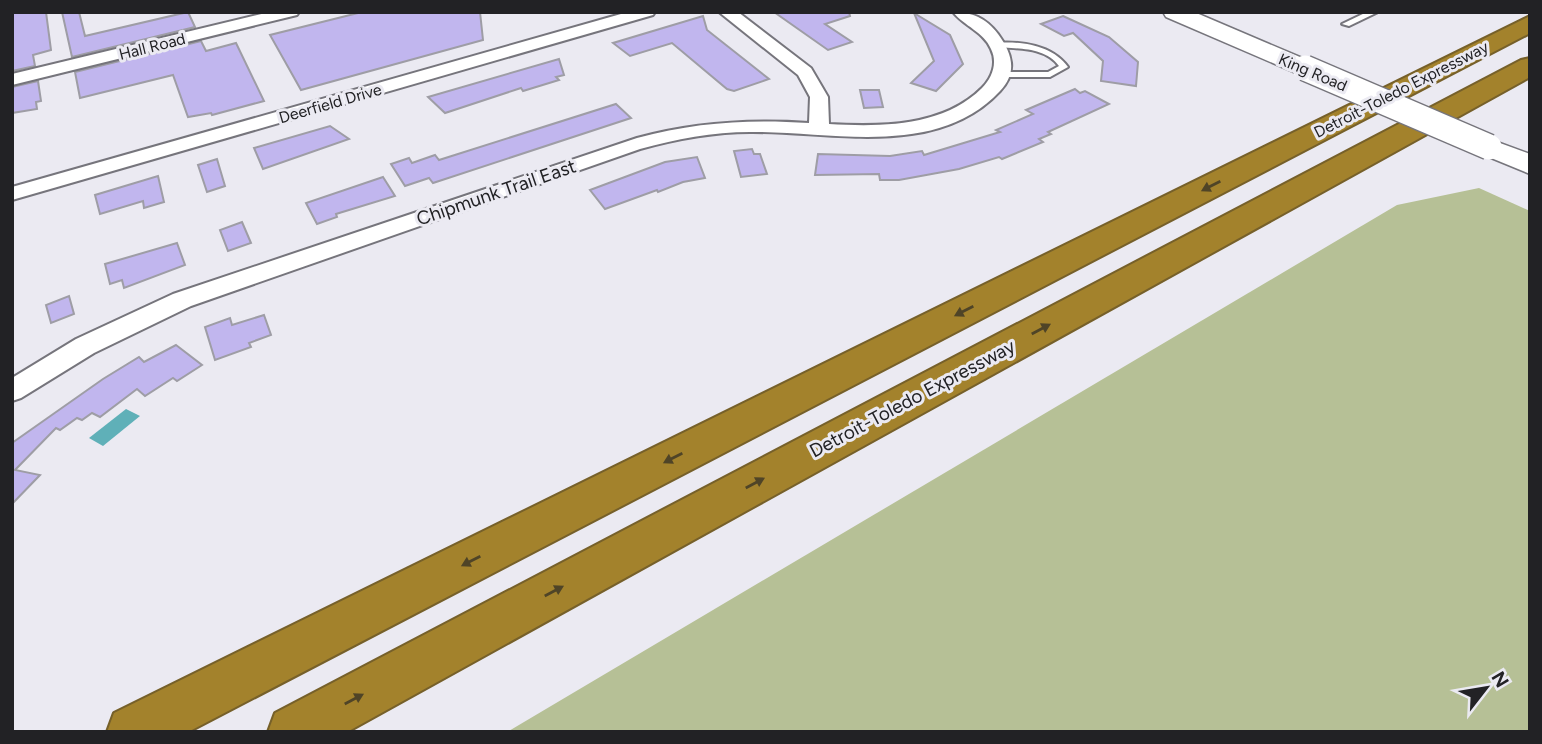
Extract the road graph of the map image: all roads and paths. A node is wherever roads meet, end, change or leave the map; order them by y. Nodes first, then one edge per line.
1 (291, 12) edge
2 (647, 12) edge
3 (727, 12) edge
4 (961, 12) edge
5 (1174, 12) edge
6 (1374, 12) edge
7 (1530, 23) edge
8 (1346, 24) dead end
9 (998, 45) junction
10 (1530, 66) edge
11 (999, 79) junction
12 (12, 80) edge
13 (819, 129) junction
14 (1530, 165) edge
15 (12, 194) edge
16 (12, 391) edge
17 (133, 732) edge
18 (294, 732) edge

1 - 12 street, Hall Road
2 - 15 street, Deerfield Drive
3 - 13 street
4 - 9 street
5 - 14 main road, King Road, bridge
6 - 8 lane
7 -> 17 highway, Detroit-Toledo Expressway
9 - 11 street
9 - 11 lane
18 -> 10 highway, Detroit-Toledo Expressway
11 - 13 street, Chipmunk Trail East
13 - 16 street, Chipmunk Trail East

